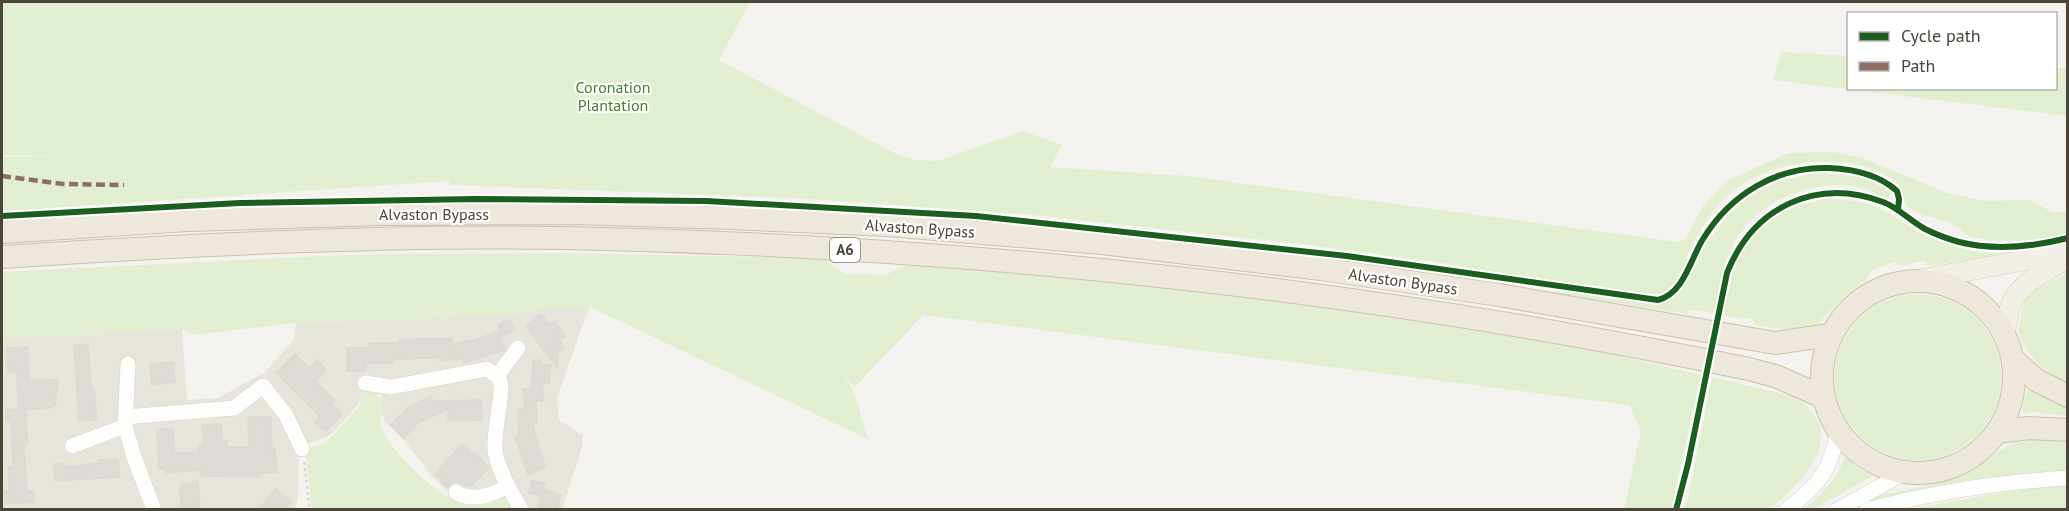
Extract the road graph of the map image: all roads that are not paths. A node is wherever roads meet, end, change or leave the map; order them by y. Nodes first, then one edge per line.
1 (2, 231) edge
2 (2067, 252) edge
3 (2, 257) edge
4 (2067, 258) edge
5 (1923, 279) junction
6 (2004, 334) junction
7 (1830, 335) junction
8 (518, 348) dead end
9 (2013, 359) junction
10 (128, 364) dead end
11 (497, 376) junction
12 (365, 383) dead end
13 (2067, 396) edge
14 (1822, 397) junction
15 (125, 421) junction
16 (2067, 430) edge
17 (1838, 432) junction
18 (1997, 432) junction
19 (72, 446) dead end
20 (302, 449) road end
21 (1906, 472) junction
22 (2067, 478) edge
23 (508, 486) junction
24 (456, 492) dead end
25 (154, 510) edge
26 (521, 510) edge
27 (1786, 510) edge
28 (1837, 510) edge
29 (1868, 510) edge

1 - 7 highway, Alvaston Bypass / A6
2 - 5 main road
3 - 14 highway, Alvaston Bypass / A6
4 - 6 main road
5 - 6 highway
5 - 7 highway
6 - 9 highway
7 - 14 highway
8 - 11 street
9 - 13 highway
9 - 18 highway
10 - 15 street
11 - 12 street
11 - 23 street
14 - 17 highway
15 - 19 street
15 - 20 street
15 - 25 street
16 - 18 highway
17 - 21 highway
17 - 27 street
18 - 21 highway
21 - 28 street
22 - 29 street
23 - 24 street
23 - 26 street

